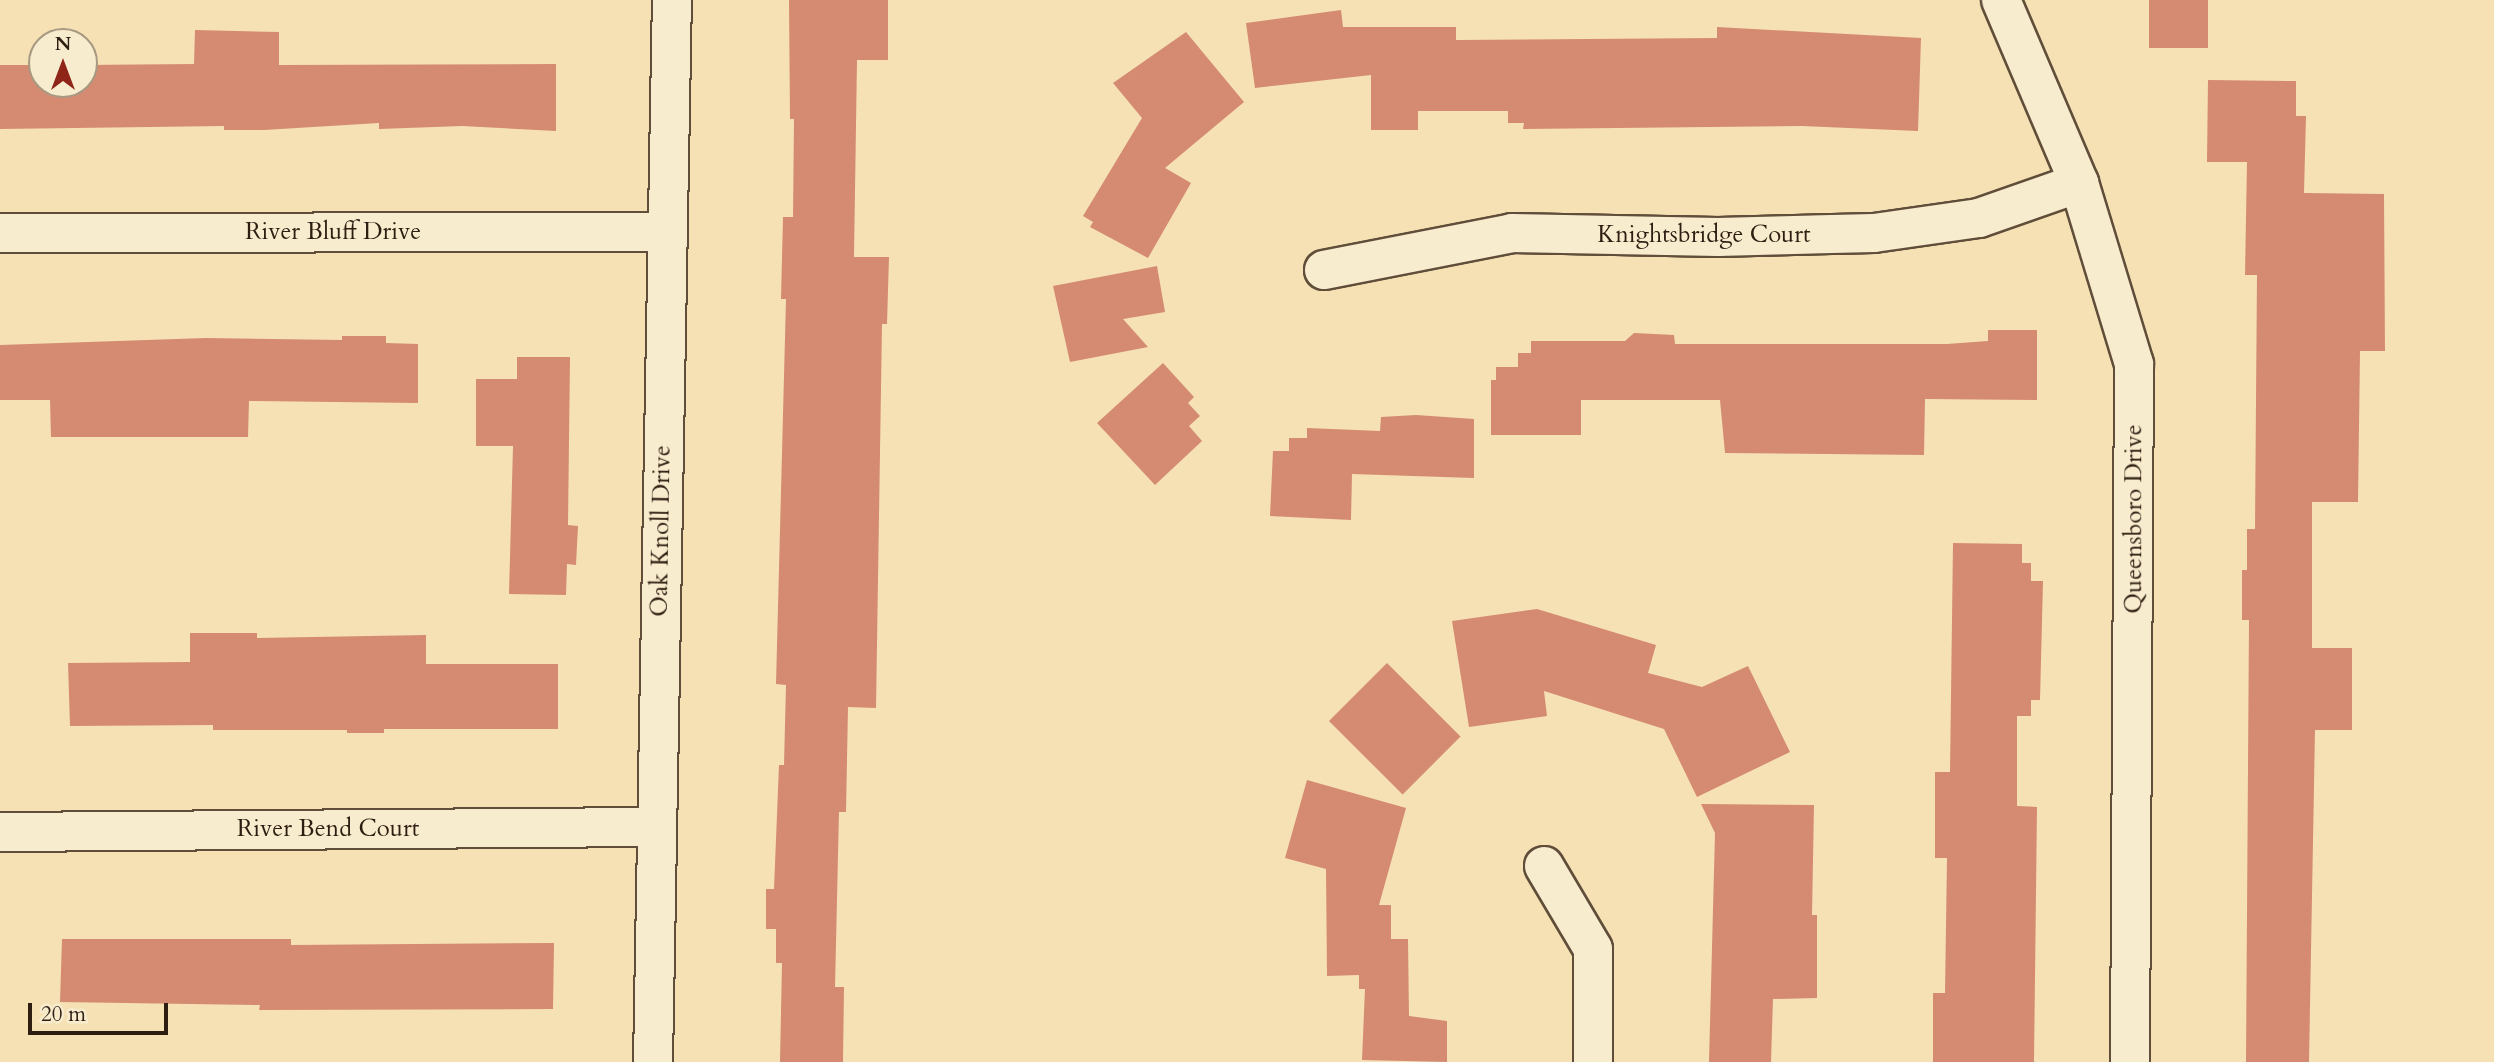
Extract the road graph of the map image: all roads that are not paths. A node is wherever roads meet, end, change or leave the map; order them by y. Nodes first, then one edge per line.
1 (672, 0) edge
2 (2001, 0) edge
3 (2079, 183) junction
4 (666, 232) junction
5 (0, 233) edge
6 (1324, 270) dead end
7 (656, 827) junction
8 (0, 832) edge
9 (1544, 866) dead end
10 (653, 1062) edge
11 (1593, 1062) edge
12 (2130, 1062) edge

1 - 4 street, Oak Knoll Drive
2 - 3 street, Queensboro Drive
3 - 6 street, Knightsbridge Court
3 - 12 street, Queensboro Drive
4 - 5 street, River Bluff Drive
4 - 7 street, Oak Knoll Drive
7 - 8 street, River Bend Court
7 - 10 street, Oak Knoll Drive
9 - 11 street

